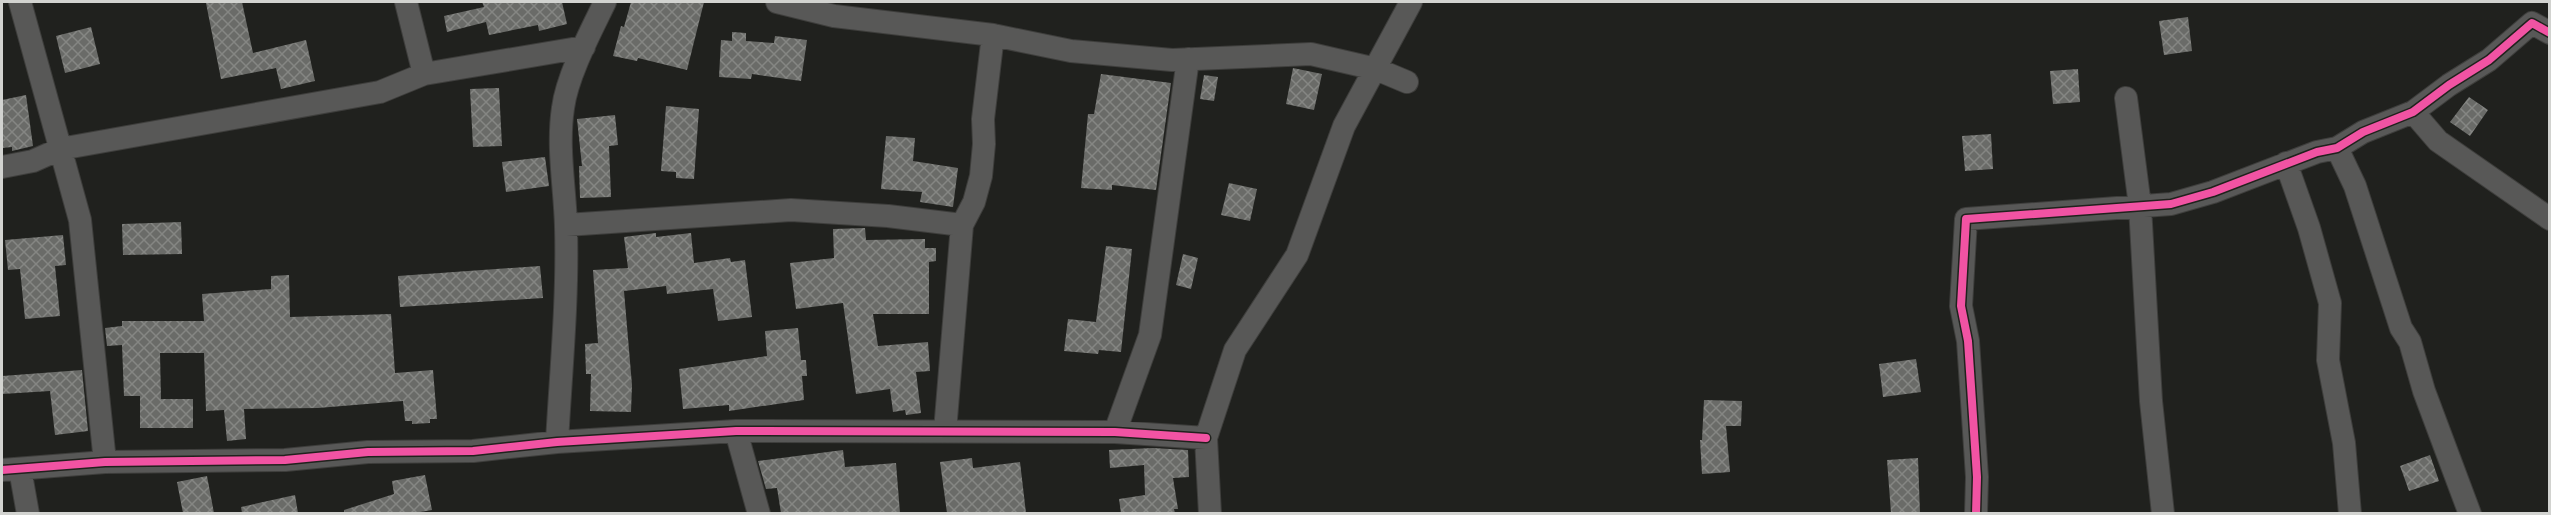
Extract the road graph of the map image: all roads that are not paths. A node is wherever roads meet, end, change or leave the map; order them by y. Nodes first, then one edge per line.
1 (20, 2) edge
2 (406, 2) edge
3 (605, 2) edge
4 (777, 2) edge
5 (1411, 2) edge
6 (2550, 33) edge
7 (993, 35) junction
8 (584, 47) junction
9 (1188, 59) junction
10 (1376, 69) junction
11 (424, 74) junction
12 (1407, 82) dead end
13 (2126, 98) dead end
14 (2413, 112) junction
15 (2337, 148) junction
16 (60, 149) junction
17 (2286, 164) junction
18 (2, 167) edge
19 (2140, 206) junction
20 (2550, 219) edge
21 (566, 225) junction
22 (963, 225) junction
23 (736, 431) junction
24 (945, 431) junction
25 (1115, 432) junction
26 (1206, 438) junction
27 (557, 442) junction
28 (105, 462) junction
29 (11, 470) edge
30 (27, 513) edge
31 (759, 513) edge
32 (1210, 513) edge
33 (1976, 513) edge
34 (2163, 513) edge
35 (2350, 513) edge
36 (2470, 513) edge

1 - 16 street
2 - 11 street
3 - 8 street
4 - 7 street
5 - 10 street
6 - 14 street
7 - 9 street
7 - 22 street
8 - 11 street
8 - 21 street
9 - 10 street
9 - 25 street
10 - 12 street
10 - 26 street
11 - 16 street
13 - 19 street
14 - 15 street
14 - 20 street
15 - 17 street
15 - 36 street
16 - 18 street
16 - 28 street
17 - 19 street
17 - 35 street
19 - 33 street
19 - 34 street
21 - 22 street
21 - 27 street
22 - 24 street
23 - 24 street
23 - 27 street
23 - 31 street
24 - 25 street
25 - 26 street
26 - 32 street
27 - 28 street
28 - 29 street
29 - 30 street

